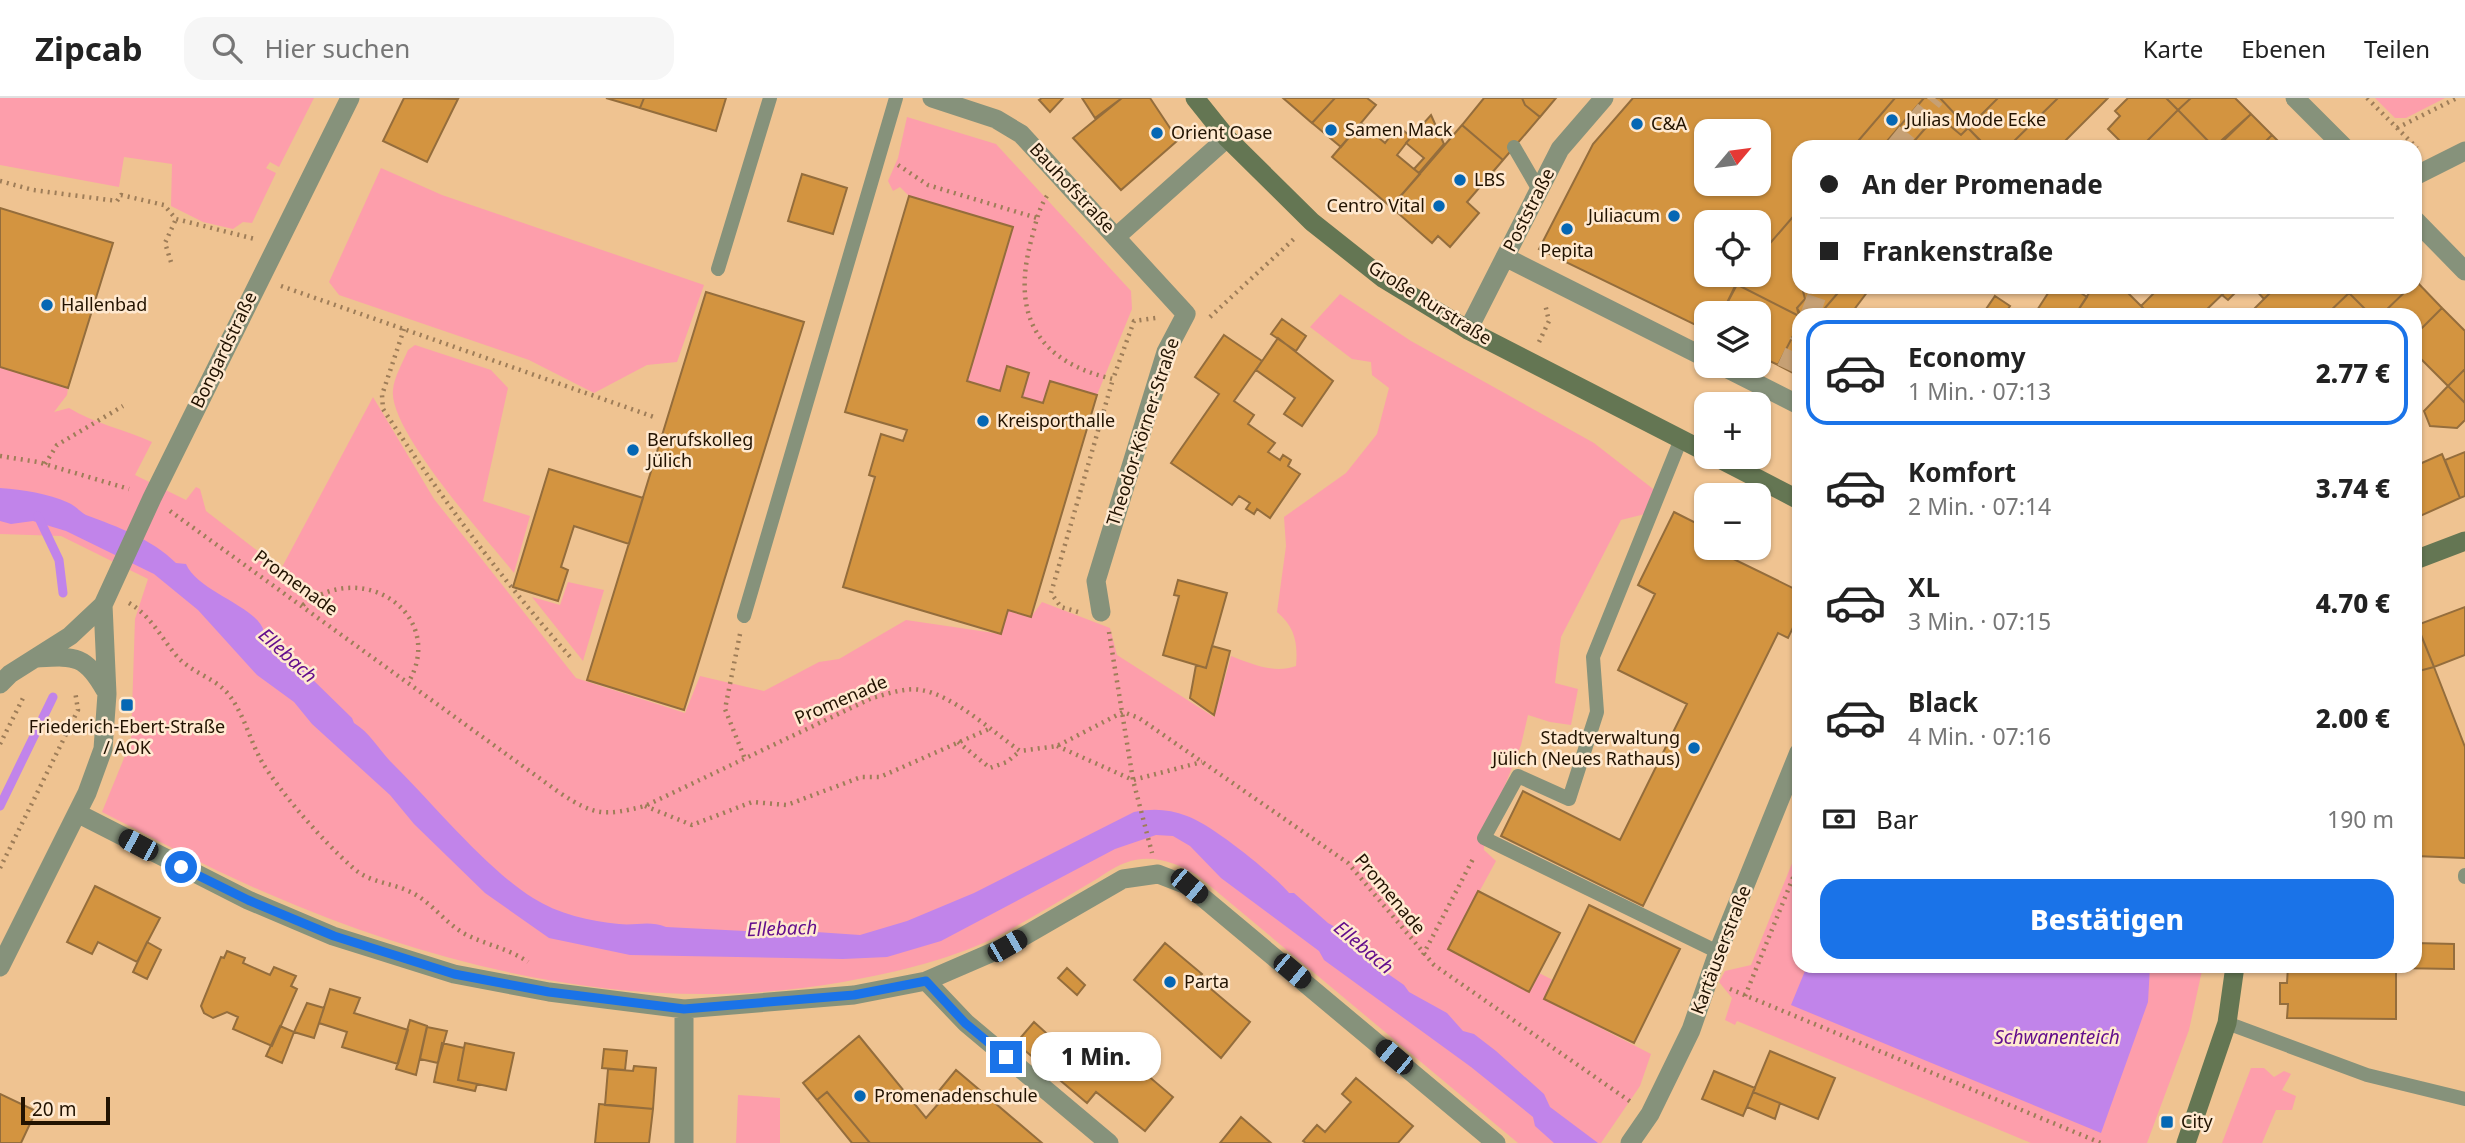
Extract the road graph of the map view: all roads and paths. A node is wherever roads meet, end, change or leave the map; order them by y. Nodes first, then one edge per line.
1 (350, 98) edge
2 (770, 98) edge
3 (896, 98) edge
4 (932, 98) edge
5 (1195, 98) edge
6 (1604, 98) edge
7 (2295, 98) edge
8 (2367, 98) edge
9 (2457, 98) edge
10 (2397, 128) junction
11 (1227, 138) junction
12 (2336, 140) edge
13 (2409, 140) edge
14 (1514, 147) dead end
15 (2465, 151) edge
16 (880, 153) junction
17 (2422, 154) edge
18 (2434, 166) junction
19 (2422, 172) edge
20 (1063, 180) junction
21 (0, 181) edge
22 (1539, 190) junction
23 (1037, 218) junction
24 (176, 219) junction
25 (1312, 222) junction
26 (2422, 227) edge
27 (1116, 237) junction
28 (277, 242) junction
29 (1505, 257) junction
30 (171, 262) dead end
31 (718, 269) dead end
32 (2465, 271) edge
33 (259, 278) junction
34 (1551, 281) junction
35 (1186, 314) junction
36 (404, 329) junction
37 (1468, 330) junction
38 (1694, 352) edge
39 (1530, 362) junction
40 (1746, 378) edge
41 (1792, 401) edge
42 (123, 406) dead end
43 (657, 418) dead end
44 (1681, 439) junction
45 (1694, 446) edge
46 (0, 456) edge
47 (45, 464) junction
48 (1739, 469) edge
49 (1792, 496) edge
50 (152, 498) junction
51 (2465, 541) edge
52 (2422, 557) edge
53 (110, 591) junction
54 (303, 605) junction
55 (1101, 612) joint
56 (744, 616) joint
57 (33, 659) junction
58 (573, 660) dead end
59 (408, 683) junction
60 (0, 684) edge
61 (69, 684) dead end
62 (28, 688) dead end
63 (107, 694) junction
64 (1123, 712) junction
65 (990, 729) junction
66 (958, 742) junction
67 (0, 744) edge
68 (1057, 746) junction
69 (1020, 751) junction
70 (746, 759) junction
71 (1203, 762) junction
72 (1792, 769) edge
73 (1133, 780) junction
74 (645, 806) junction
75 (77, 813) junction
76 (1148, 838) dead end
77 (1484, 838) junction
78 (0, 867) edge
79 (1792, 880) edge
80 (1718, 952) junction
81 (1423, 955) junction
82 (0, 967) edge
83 (2234, 973) edge
84 (1707, 979) junction
85 (926, 981) junction
86 (549, 992) junction
87 (1745, 996) junction
88 (684, 1009) junction
89 (2227, 1023) junction
90 (2465, 1099) edge
91 (1650, 1114) junction
92 (684, 1143) edge
93 (1109, 1143) edge
94 (1496, 1143) edge
95 (1630, 1143) edge
96 (2101, 1143) edge
97 (2186, 1143) edge

1 - 28 street, Bongardstraße
2 - 31 lane
3 - 16 lane
4 - 20 street, Bauhofstraße
5 - 11 main road, Große Rurstraße
6 - 22 street, Poststraße
7 - 12 street
8 - 10 path
9 - 10 path
10 - 13 path
11 - 25 main road, Große Rurstraße
11 - 27 street, Bauhofstraße
14 - 22 lane
15 - 18 street
16 - 23 path
16 - 56 lane
17 - 18 path
18 - 19 street
20 - 23 path
20 - 27 street, Bauhofstraße
21 - 24 path
22 - 29 street, Poststraße
23 - 35 path
24 - 28 path
24 - 30 path
25 - 35 path
25 - 37 main road, Große Rurstraße
26 - 32 street
27 - 35 street
28 - 33 street, Bongardstraße
29 - 34 street
29 - 37 street, Poststraße
33 - 36 path
33 - 50 street, Bongardstraße
34 - 38 street
34 - 39 path
35 - 55 street, Theodor-Körner-Straße
36 - 43 path
36 - 58 path
37 - 39 main road, Große Rurstraße
39 - 44 main road, Große Rurstraße
40 - 41 street
42 - 47 path
44 - 45 main road, Große Rurstraße
44 - 77 lane
46 - 47 path, Promenade
47 - 50 path, Promenade
48 - 49 main road
50 - 53 street, Bongardstraße
50 - 54 path, Promenade
51 - 52 main road
53 - 57 street
53 - 63 street
53 - 86 path
54 - 59 path, Promenade
54 - 59 path
55 - 64 path
56 - 70 path
57 - 60 street
57 - 63 street
59 - 74 path, Promenade
61 - 78 path
62 - 67 path
63 - 75 street
64 - 68 path
64 - 71 path, Promenade
64 - 73 path
65 - 66 path
65 - 69 path, Promenade
65 - 70 path, Promenade
66 - 69 path
66 - 74 path
68 - 69 path
68 - 73 path
70 - 74 path, Promenade
71 - 73 path
71 - 81 path, Promenade
72 - 80 street, Kartäuserstraße
73 - 76 path
75 - 82 street
75 - 86 street
77 - 80 lane
77 - 81 path
79 - 87 path
80 - 84 street, Kartäuserstraße
81 - 91 path, Promenade
83 - 89 main road
84 - 87 path
84 - 91 street, Kartäuserstraße
85 - 88 street
85 - 93 street
85 - 94 street
86 - 88 street
87 - 96 path
88 - 92 street
89 - 90 lane
89 - 97 main road
91 - 95 street, Kartäuserstraße

